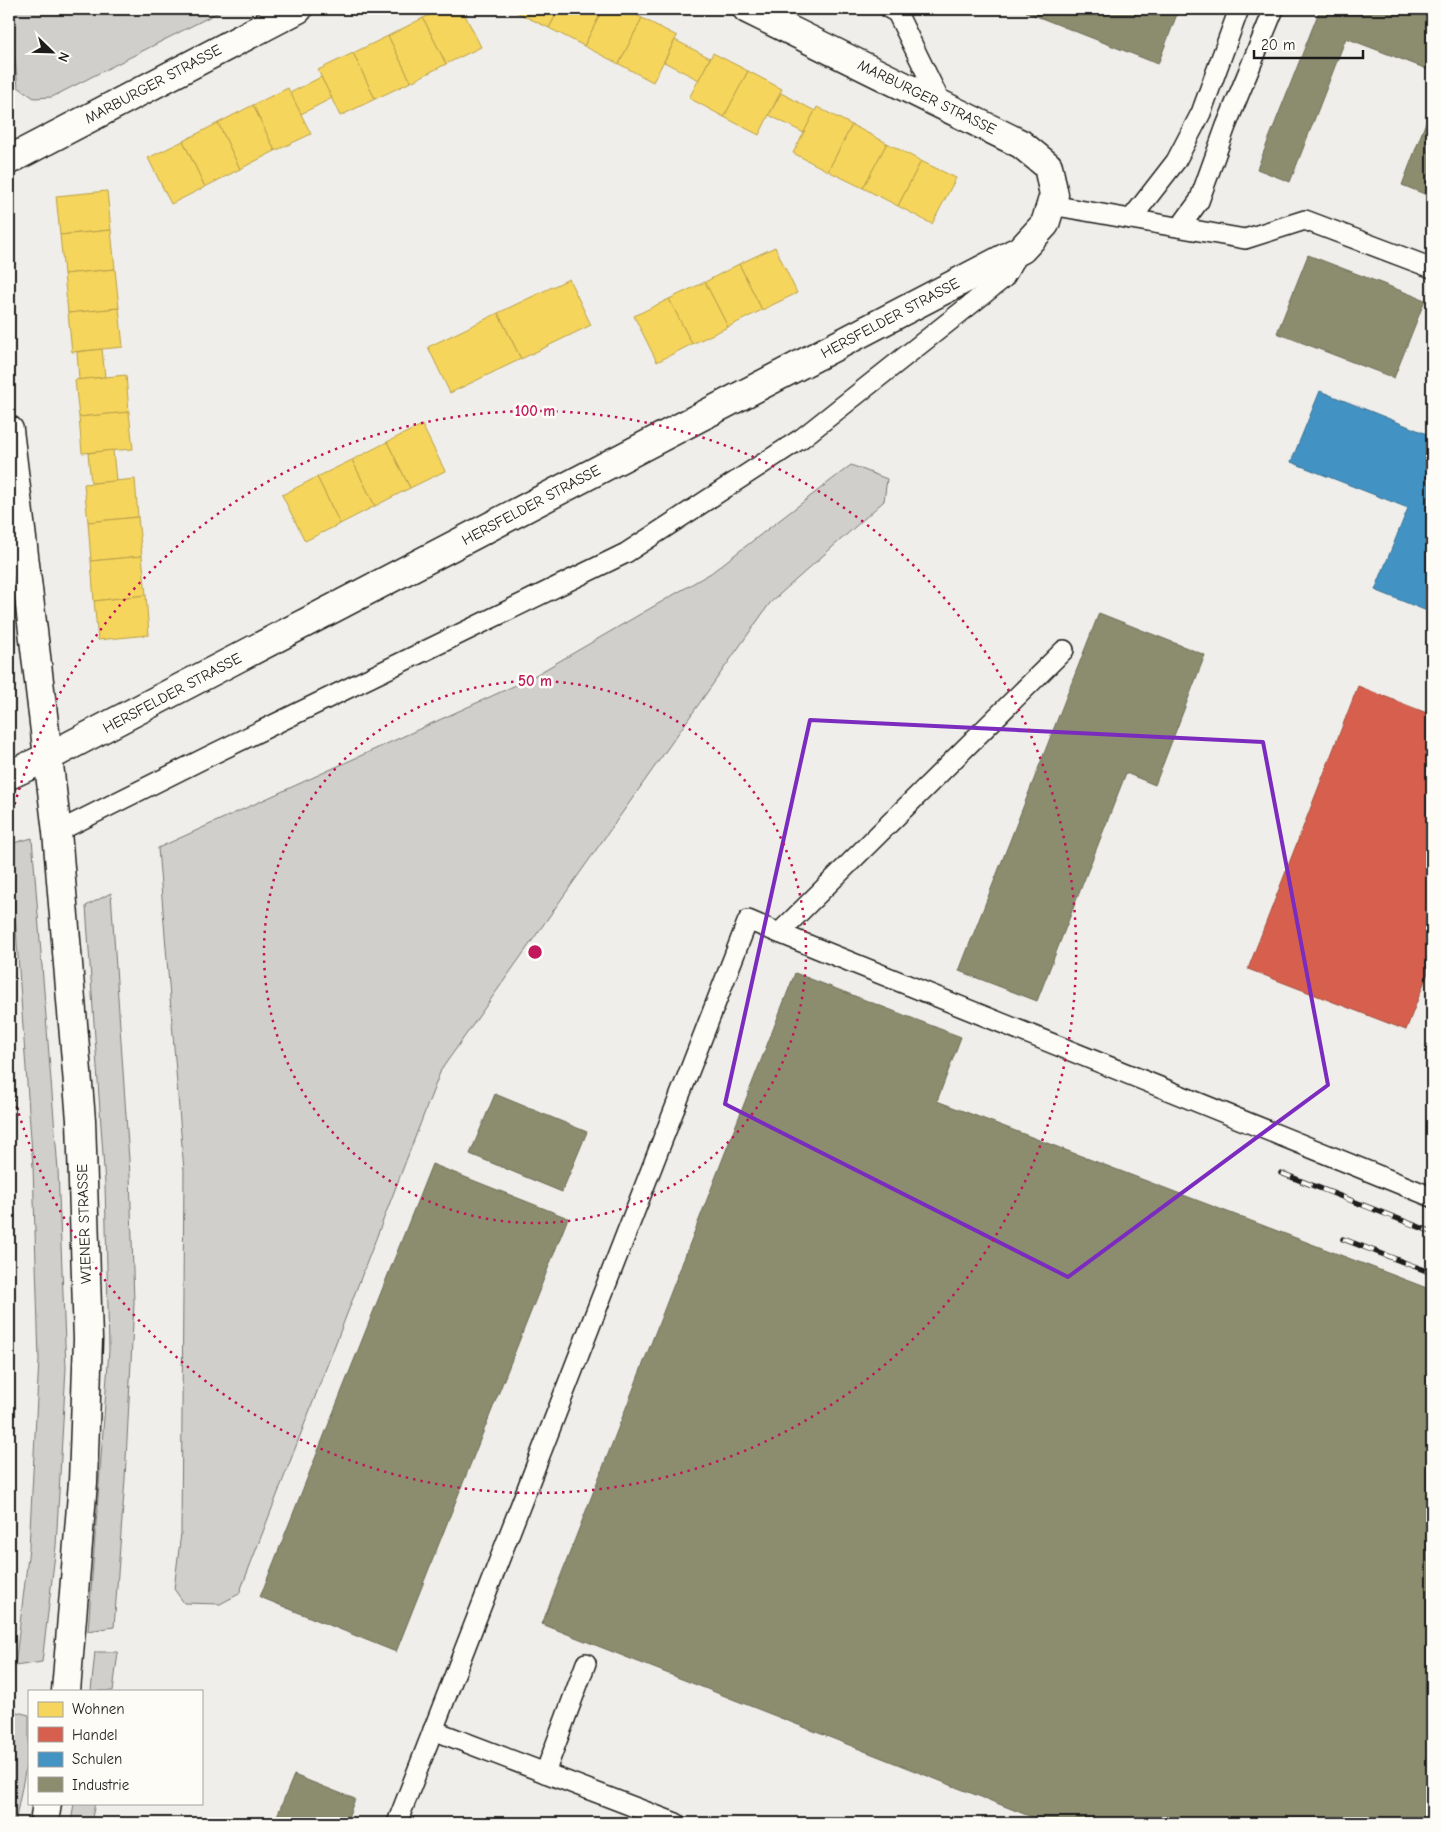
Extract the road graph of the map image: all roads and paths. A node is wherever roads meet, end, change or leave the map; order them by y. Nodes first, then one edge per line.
1 (298, 9) edge
2 (747, 9) edge
3 (890, 9) edge
4 (1239, 9) edge
5 (1274, 9) edge
6 (942, 105) junction
7 (9, 160) edge
8 (1048, 214) junction
9 (1132, 219) junction
10 (1180, 227) junction
11 (1022, 249) junction
12 (1432, 268) edge
13 (9, 430) edge
14 (1064, 650) dead end
15 (48, 757) junction
16 (9, 775) edge
17 (57, 832) junction
18 (779, 933) junction
19 (1432, 1197) edge
20 (586, 1663) dead end
21 (66, 1690) edge
22 (433, 1730) junction
23 (545, 1773) junction
24 (47, 1804) edge
25 (44, 1823) edge
26 (397, 1823) edge
27 (676, 1823) edge

1 - 7 street, MARBURGER STRASSE
2 - 6 street, MARBURGER STRASSE
3 - 6 lane
4 - 9 lane
5 - 10 lane
6 - 8 street, MARBURGER STRASSE
8 - 9 lane
8 - 11 street, HERSFELDER STRASSE
9 - 10 lane
10 - 12 lane
11 - 15 street, HERSFELDER STRASSE
11 - 17 lane
13 - 15 street, WIENER STRASSE
14 - 18 lane
15 - 16 street, HERSFELDER STRASSE
15 - 17 street, WIENER STRASSE
17 - 21 street, WIENER STRASSE
18 - 19 lane
18 - 22 lane
20 - 23 lane
22 - 23 lane
22 - 26 lane
23 - 27 lane
24 - 25 street

